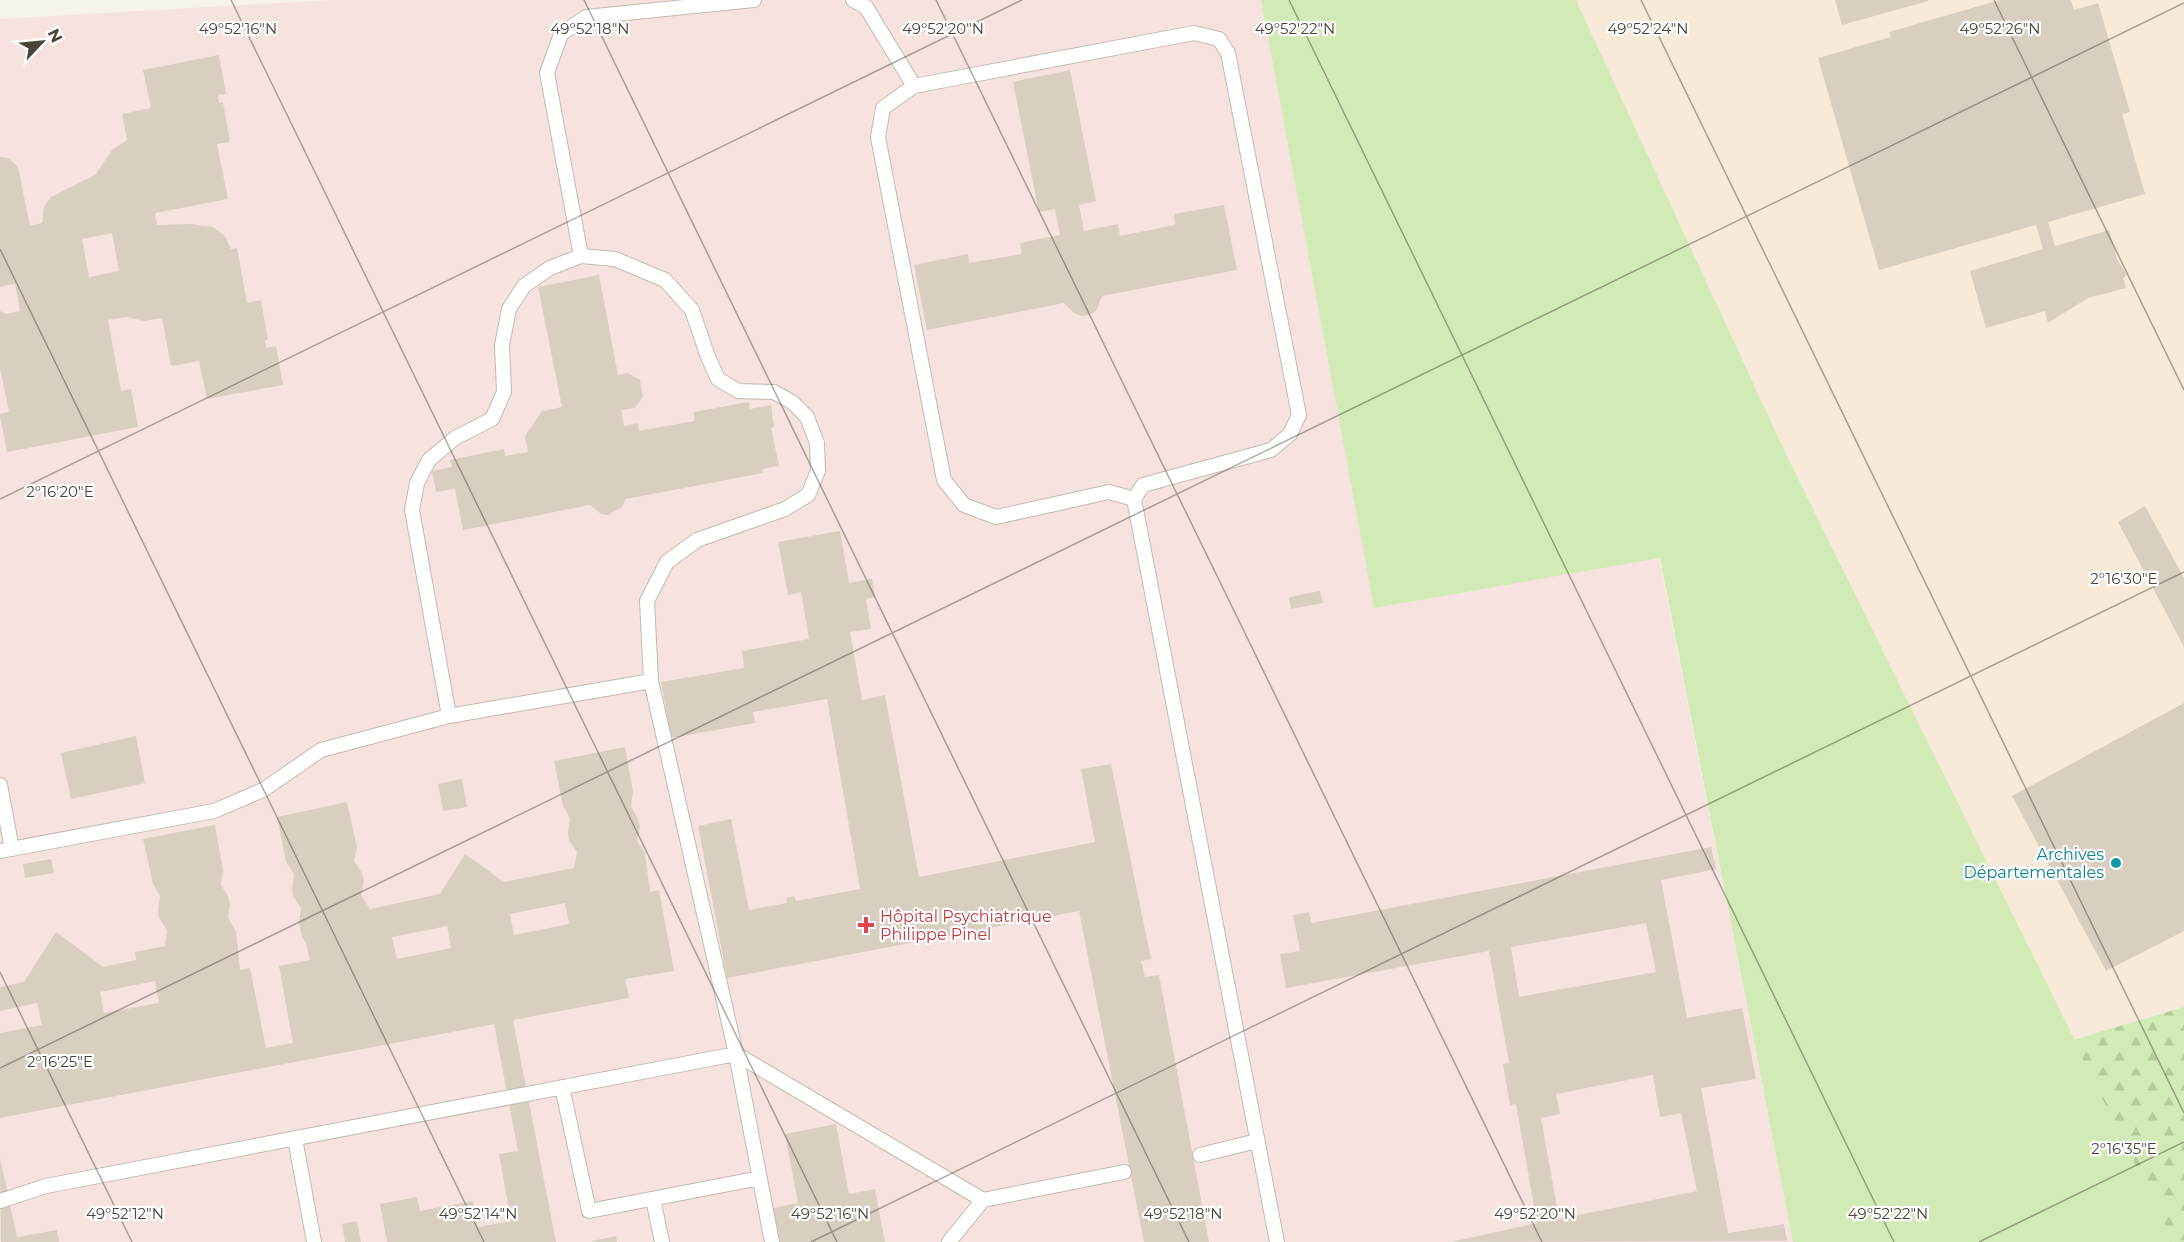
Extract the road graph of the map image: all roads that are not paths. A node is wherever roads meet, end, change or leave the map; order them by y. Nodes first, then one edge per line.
1 (754, 0) edge
2 (853, 0) edge
3 (914, 86) junction
4 (581, 256) junction
5 (1134, 499) junction
6 (651, 681) junction
7 (449, 716) junction
8 (0, 785) edge
9 (6, 850) edge
10 (736, 1054) junction
11 (562, 1088) junction
12 (295, 1139) junction
13 (1257, 1141) junction
14 (1200, 1155) dead end
15 (1124, 1172) dead end
16 (760, 1178) junction
17 (653, 1199) junction
18 (983, 1200) junction
19 (0, 1202) edge
20 (314, 1242) edge
21 (662, 1242) edge
22 (772, 1242) edge
23 (949, 1242) edge
24 (1277, 1242) edge

1 - 4 lane
2 - 3 lane
3 - 5 lane
3 - 5 lane
4 - 6 lane
4 - 7 lane
5 - 13 lane
6 - 7 lane
6 - 10 lane
7 - 9 lane
8 - 9 lane
10 - 11 lane
10 - 16 lane
10 - 18 lane
11 - 12 lane
11 - 17 lane
12 - 19 lane
12 - 20 lane
13 - 14 lane
13 - 24 lane
15 - 18 lane
16 - 17 lane
16 - 22 lane
17 - 21 lane
18 - 23 lane

